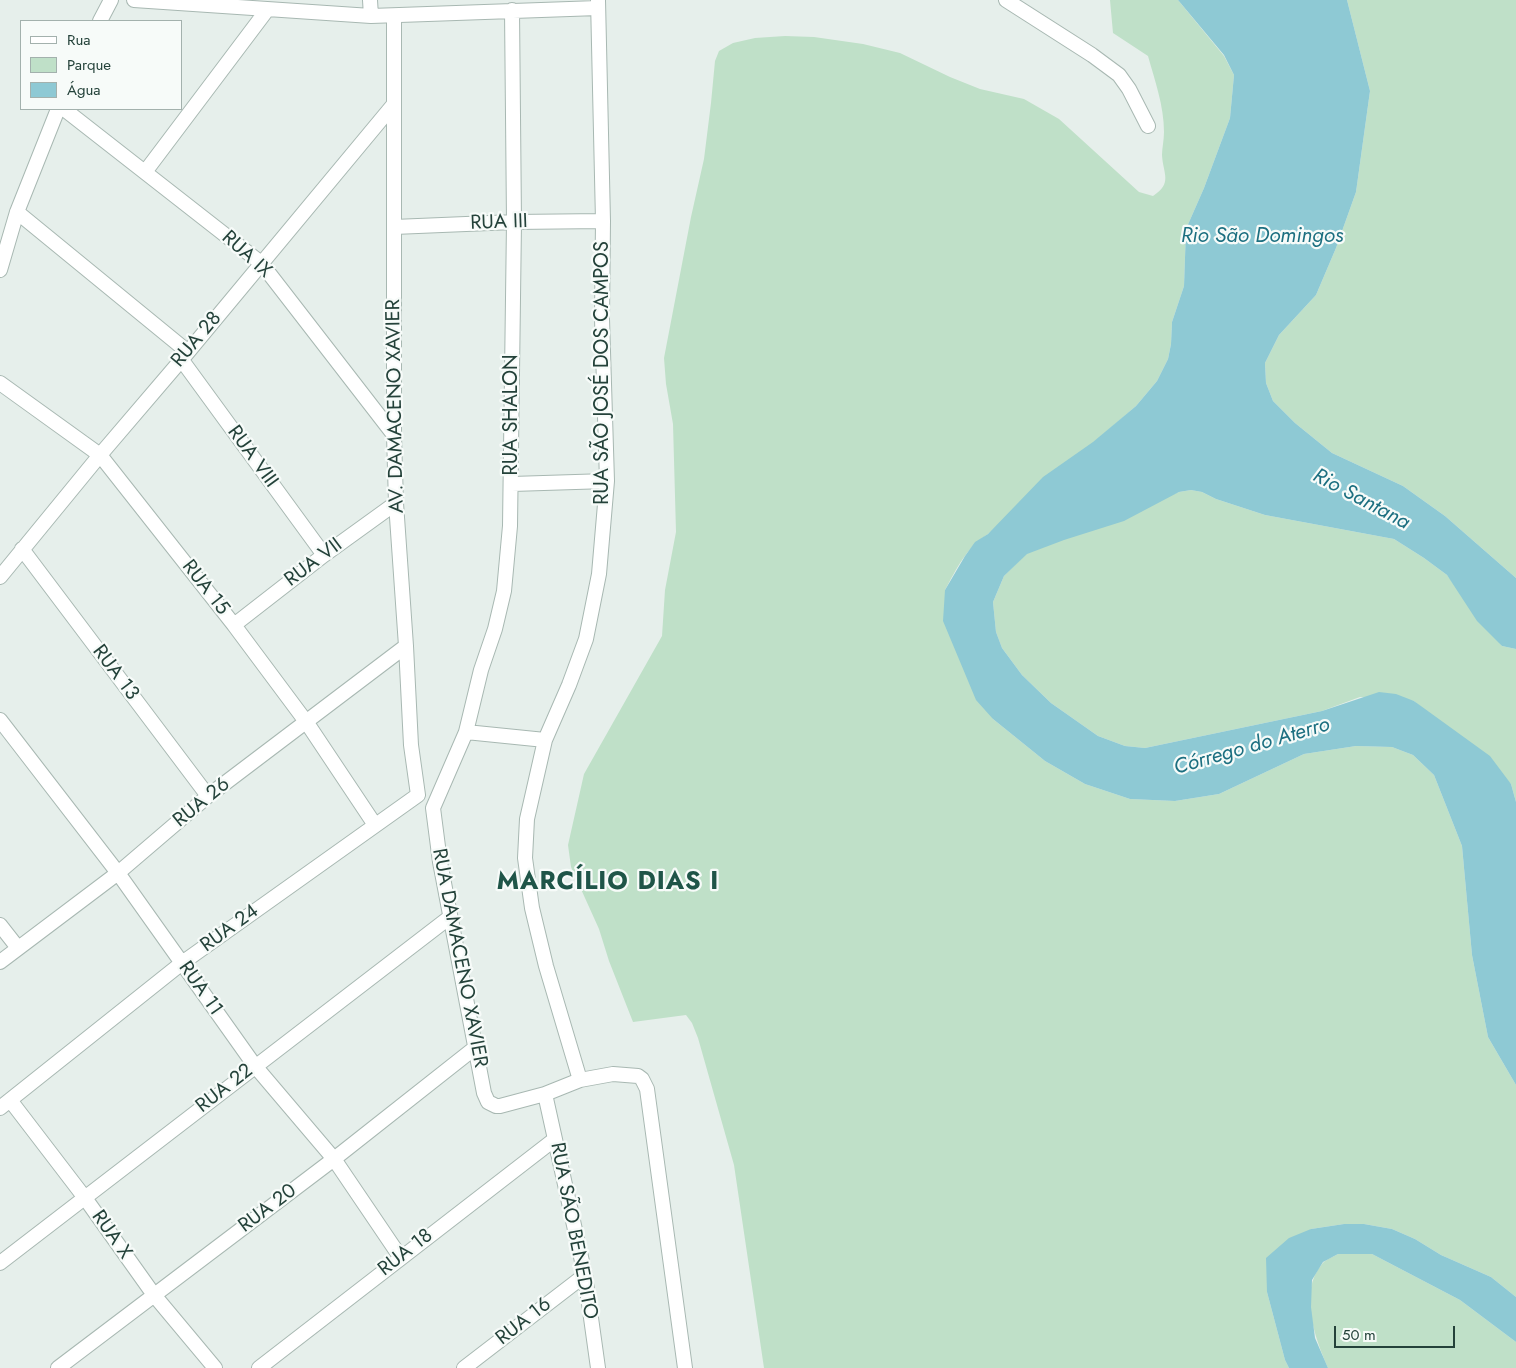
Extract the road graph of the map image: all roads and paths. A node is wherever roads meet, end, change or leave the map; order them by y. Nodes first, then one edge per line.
1 (111, 0) edge
2 (134, 0) edge
3 (370, 0) edge
4 (1006, 0) edge
5 (247, 4) edge
6 (598, 4) edge
7 (486, 5) edge
8 (267, 10) junction
9 (512, 10) junction
10 (371, 16) junction
11 (394, 16) junction
12 (101, 20) edge
13 (394, 104) junction
14 (58, 110) edge
15 (65, 110) edge
16 (1148, 126) dead end
17 (145, 172) junction
18 (17, 212) junction
19 (603, 221) junction
20 (514, 222) junction
21 (394, 228) junction
22 (261, 263) junction
23 (0, 270) edge
24 (185, 355) junction
25 (0, 383) edge
26 (394, 435) junction
27 (100, 455) junction
28 (607, 481) junction
29 (512, 484) junction
30 (396, 503) junction
31 (22, 549) junction
32 (324, 555) junction
33 (0, 577) edge
34 (234, 625) junction
35 (406, 646) junction
36 (0, 720) edge
37 (306, 723) junction
38 (466, 732) junction
39 (545, 740) junction
40 (418, 795) junction
41 (208, 796) junction
42 (433, 808) junction
43 (375, 825) junction
44 (118, 873) junction
45 (450, 917) junction
46 (0, 925) edge
47 (18, 948) junction
48 (0, 962) edge
49 (182, 963) junction
50 (476, 1047) junction
51 (255, 1066) junction
52 (580, 1080) junction
53 (545, 1094) junction
54 (5, 1104) edge
55 (555, 1139) junction
56 (334, 1159) junction
57 (85, 1198) junction
58 (401, 1258) junction
59 (0, 1263) edge
60 (585, 1275) junction
61 (154, 1295) junction
62 (58, 1368) edge
63 (215, 1368) edge
64 (258, 1368) edge
65 (464, 1368) edge
66 (598, 1368) edge
67 (685, 1368) edge

1 - 12 street
2 - 5 street
3 - 10 street
4 - 16 street
5 - 8 street
6 - 9 street
6 - 19 street, RUA SÃO JOSÉ DOS CAMPOS
7 - 9 street
7 - 11 street
8 - 10 street
8 - 17 street
9 - 20 street, RUA SHALON
10 - 11 street
11 - 13 street, AV. DAMACENO XAVIER
13 - 21 street, AV. DAMACENO XAVIER
13 - 22 street, RUA 28
14 - 18 street
15 - 17 street, RUA IX
17 - 22 street, RUA IX
18 - 23 street
18 - 24 street, RUA VIII
19 - 20 street, RUA III
19 - 28 street, RUA SÃO JOSÉ DOS CAMPOS
20 - 21 street, RUA III
20 - 29 street, RUA SHALON
21 - 26 street, AV. DAMACENO XAVIER
22 - 24 street, RUA 28
22 - 26 street, RUA IX
24 - 27 street, RUA 28
24 - 32 street, RUA VIII
25 - 27 street, RUA 15
26 - 30 street, AV. DAMACENO XAVIER
27 - 31 street, RUA 28
27 - 34 street, RUA 15
28 - 29 street
28 - 39 street, RUA SÃO JOSÉ DOS CAMPOS
29 - 38 street, RUA SHALON
30 - 32 street, RUA VII
30 - 35 street, AV. DAMACENO XAVIER
31 - 33 street, RUA 28
31 - 41 street, RUA 13
32 - 34 street, RUA VII
34 - 37 street, RUA 15
35 - 37 street, RUA 26
35 - 40 street, AV. DAMACENO XAVIER
36 - 44 street, RUA 11
37 - 41 street, RUA 26
37 - 43 street, RUA 15
38 - 39 street
38 - 42 street, RUA SHALON
39 - 52 street, RUA SÃO JOSÉ DOS CAMPOS
40 - 42 street
40 - 43 street, RUA 24
41 - 44 street, RUA 26
42 - 45 street, RUA DAMACENO XAVIER
43 - 49 street, RUA 24
44 - 47 street, RUA 26
44 - 49 street, RUA 11
45 - 50 street, RUA DAMACENO XAVIER
45 - 51 street, RUA 22
46 - 47 street
47 - 48 street, RUA 26
49 - 51 street, RUA 11
49 - 54 street, RUA 24
50 - 53 street, RUA DAMACENO XAVIER
50 - 56 street, RUA 20
51 - 56 street, RUA 11
51 - 57 street, RUA 22
52 - 53 street
52 - 67 street
53 - 55 street, RUA SÃO BENEDITO
54 - 57 street, RUA X
55 - 58 street, RUA 18
55 - 60 street, RUA SÃO BENEDITO
56 - 58 street, RUA 11
56 - 61 street, RUA 20
57 - 59 street, RUA 22
57 - 61 street, RUA X
58 - 64 street, RUA 18
60 - 65 street, RUA 16
60 - 66 street, RUA SÃO BENEDITO
61 - 62 street, RUA 20
61 - 63 street, RUA X

